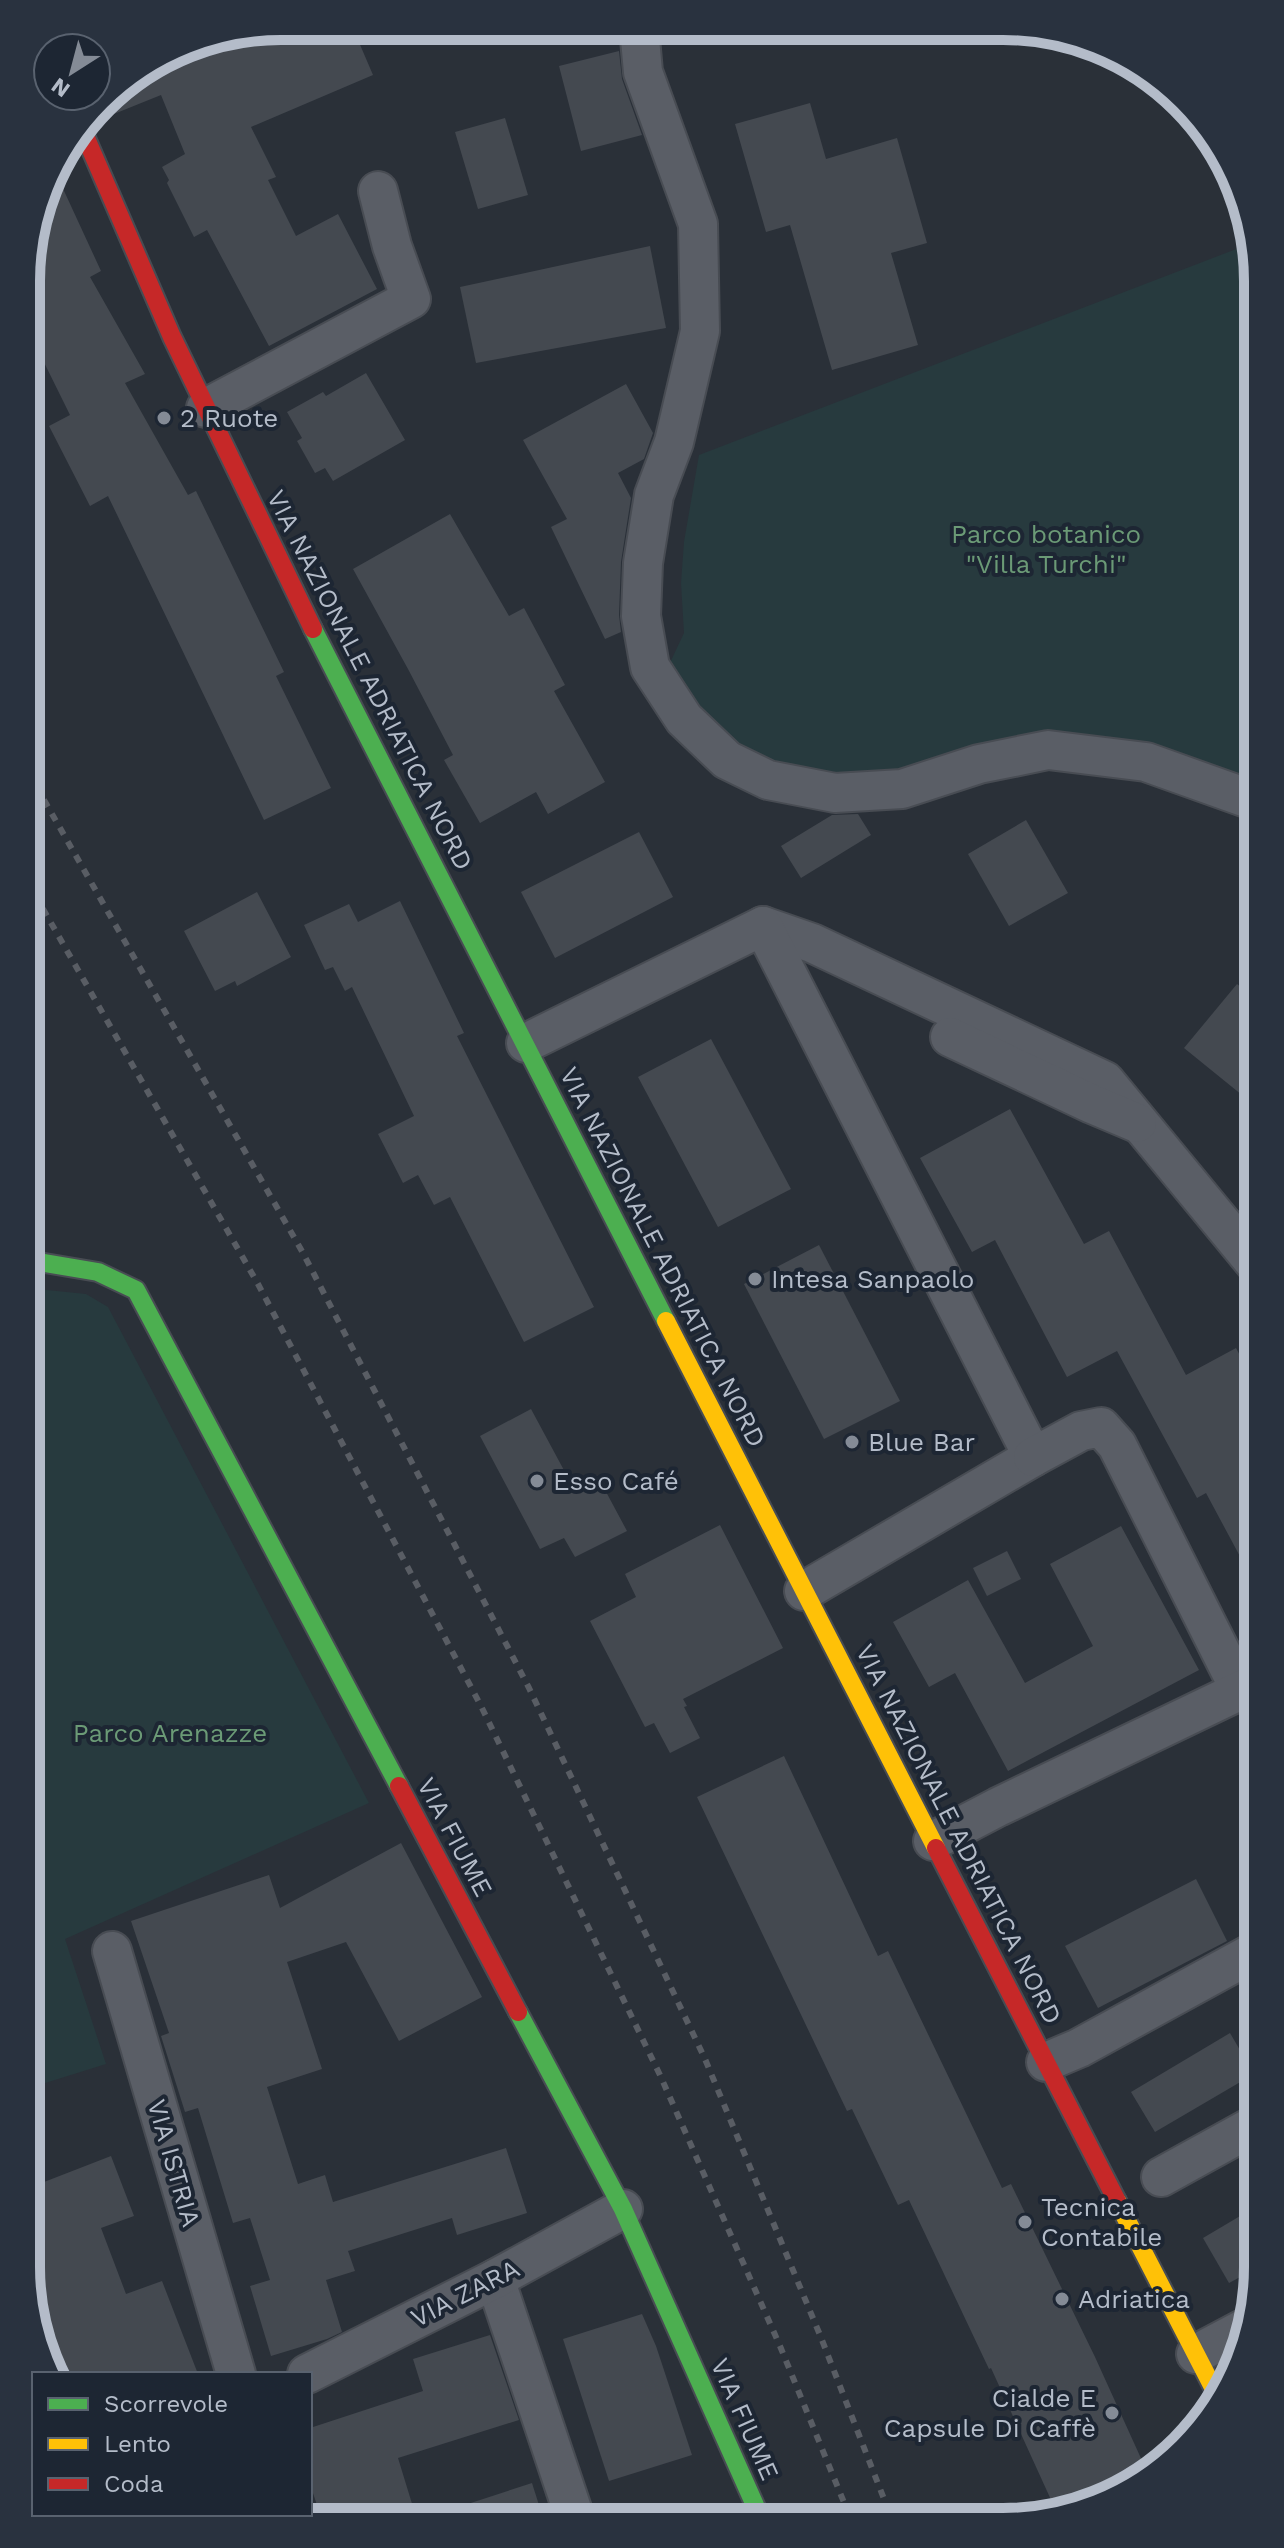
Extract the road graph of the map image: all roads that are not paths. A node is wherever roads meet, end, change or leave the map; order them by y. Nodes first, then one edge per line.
1 (640, 40) edge
2 (86, 140) edge
3 (378, 191) dead end
4 (206, 408) junction
5 (1244, 797) edge
6 (763, 926) junction
7 (526, 1043) junction
8 (1244, 1250) edge
9 (40, 1262) edge
10 (1033, 1457) junction
11 (804, 1591) junction
12 (1243, 1676) edge
13 (1243, 1689) edge
14 (933, 1841) junction
15 (112, 1951) dead end
16 (1243, 1958) edge
17 (1046, 2062) junction
18 (1243, 2132) edge
19 (1161, 2177) dead end
20 (623, 2209) junction
21 (495, 2279) junction
22 (1234, 2334) edge
23 (1196, 2354) junction
24 (235, 2372) edge
25 (311, 2372) edge
26 (1213, 2387) edge
27 (572, 2508) edge
28 (756, 2508) edge

1 - 5 street
2 - 4 main road, VIA NAZIONALE ADRIATICA NORD
3 - 4 street
4 - 7 main road, VIA NAZIONALE ADRIATICA NORD
6 - 7 street
6 - 8 street
6 - 10 street
7 - 11 main road, VIA NAZIONALE ADRIATICA NORD
9 - 20 main road, VIA FIUME
10 - 11 street
10 - 12 street
11 - 14 main road, VIA NAZIONALE ADRIATICA NORD
13 - 14 street
14 - 17 main road, VIA NAZIONALE ADRIATICA NORD
15 - 24 street, VIA ISTRIA
16 - 17 street
17 - 23 main road, VIA NAZIONALE ADRIATICA NORD
18 - 19 street
20 - 21 street, VIA ZARA
20 - 28 main road, VIA FIUME
21 - 25 street, VIA ZARA
21 - 27 street
22 - 23 street
23 - 26 main road, VIA NAZIONALE ADRIATICA NORD

